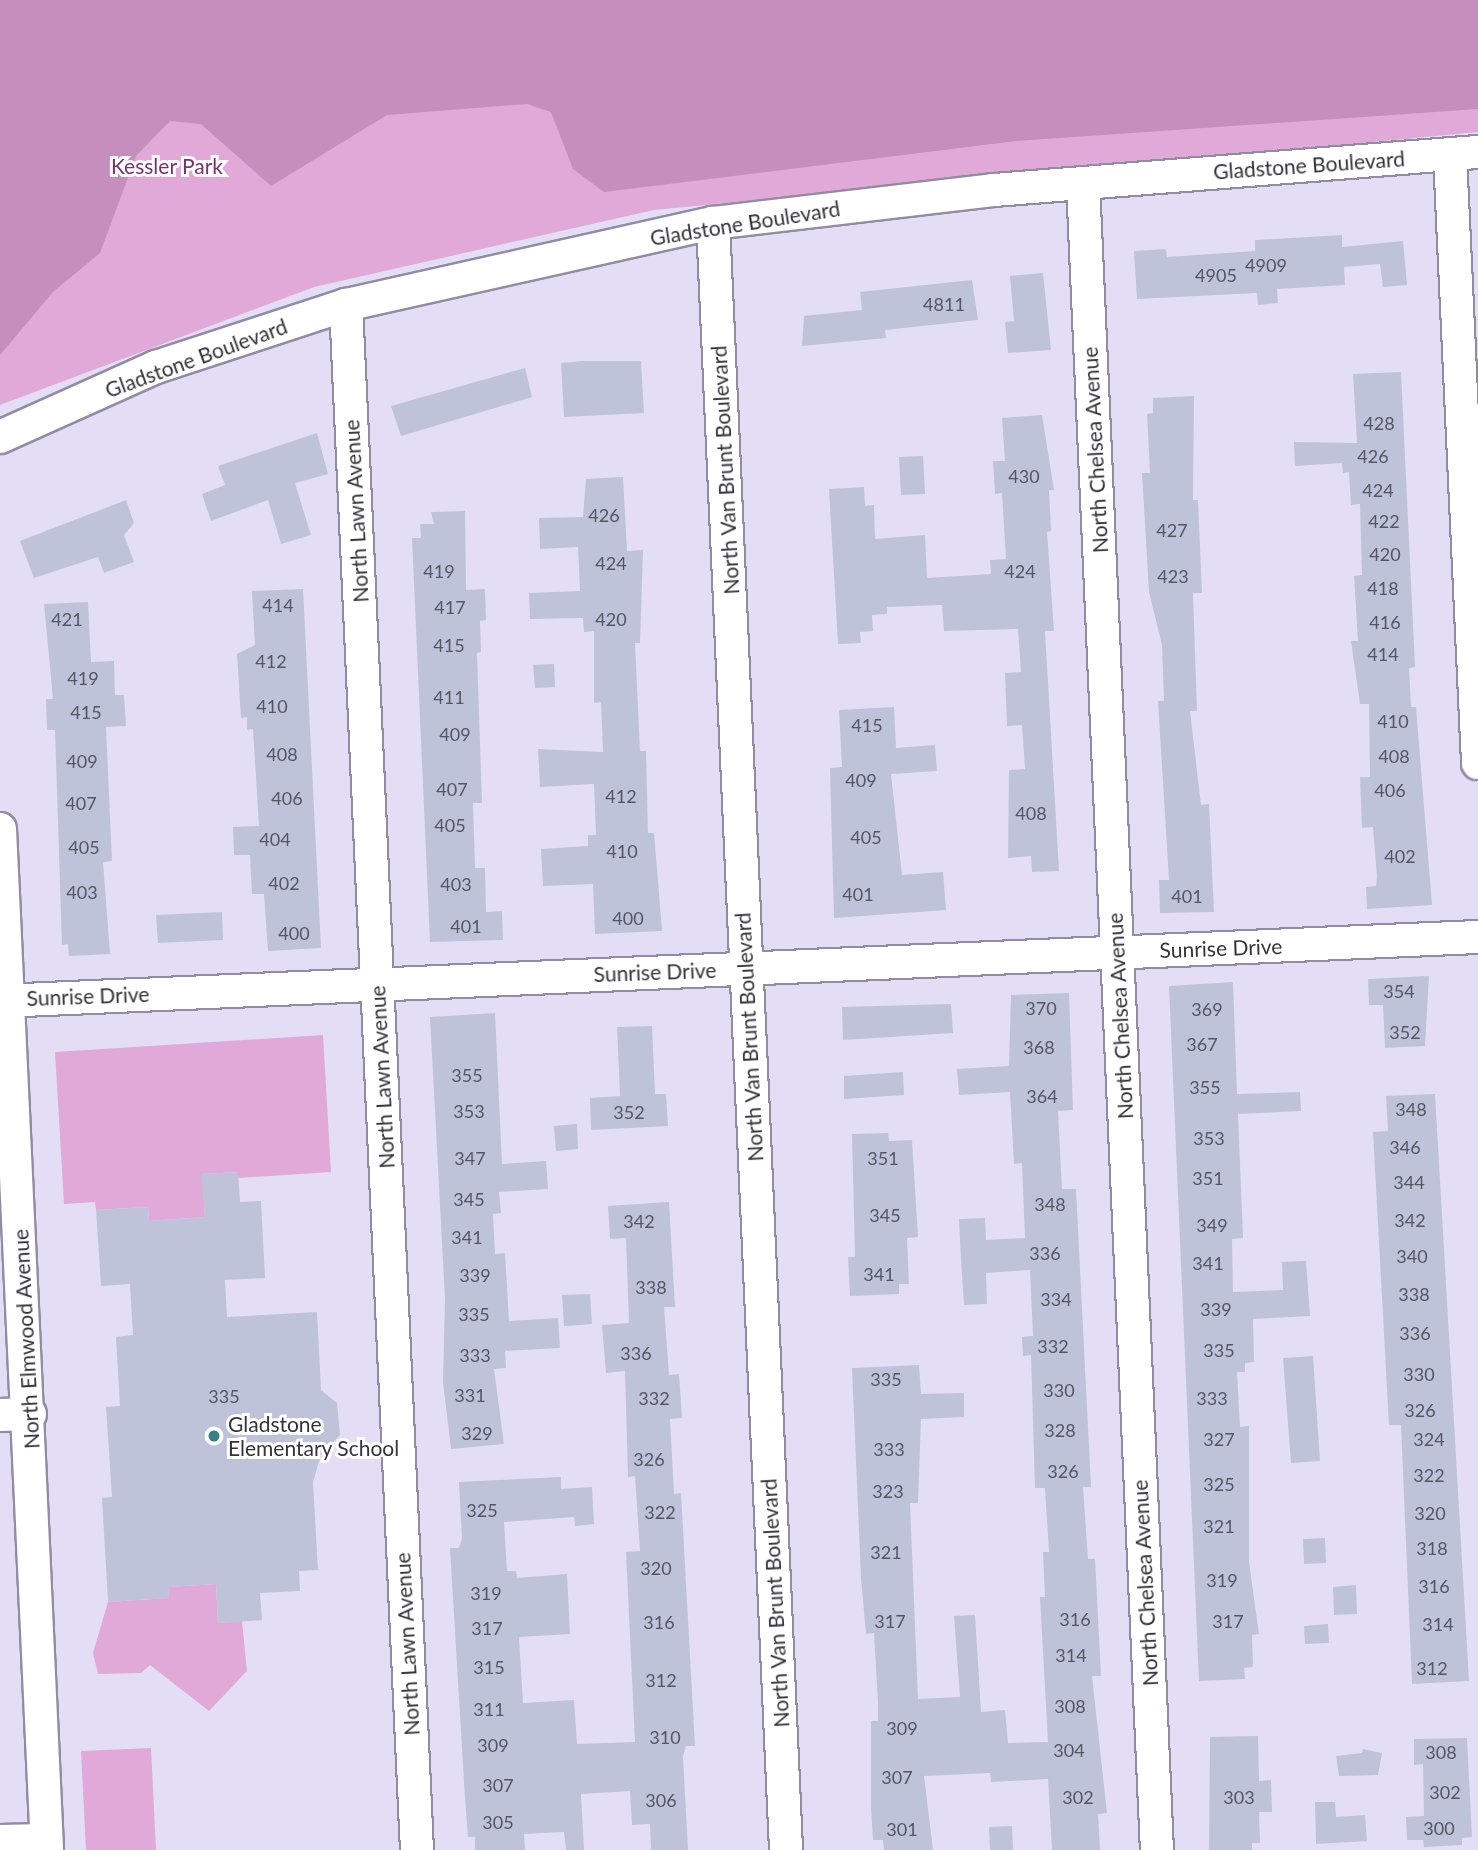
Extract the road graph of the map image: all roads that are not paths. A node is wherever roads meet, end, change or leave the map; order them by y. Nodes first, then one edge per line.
1 (1464, 153) edge
2 (1083, 183) junction
3 (713, 223) junction
4 (346, 305) junction
5 (0, 437) edge
6 (1478, 763) edge
7 (0, 829) edge
8 (1478, 937) edge
9 (1117, 952) junction
10 (746, 968) junction
11 (377, 984) junction
12 (5, 1000) edge
13 (15, 1414) edge
14 (0, 1841) edge
15 (47, 1845) edge
16 (417, 1850) edge
17 (786, 1850) edge
18 (1157, 1850) edge

1 - 2 street, Gladstone Boulevard
1 - 6 street
2 - 3 street, Gladstone Boulevard
2 - 9 street, North Chelsea Avenue
3 - 4 street, Gladstone Boulevard
3 - 10 street, North Van Brunt Boulevard
4 - 5 street, Gladstone Boulevard
4 - 11 street, North Lawn Avenue
7 - 12 street, North Elmwood Avenue
8 - 9 street, Sunrise Drive
9 - 10 street, Sunrise Drive
9 - 18 street, North Chelsea Avenue
10 - 11 street, Sunrise Drive
10 - 17 street, North Van Brunt Boulevard
11 - 12 street, Sunrise Drive
11 - 16 street, North Lawn Avenue
12 - 13 street, North Elmwood Avenue
13 - 15 street, North Elmwood Avenue
14 - 15 street

